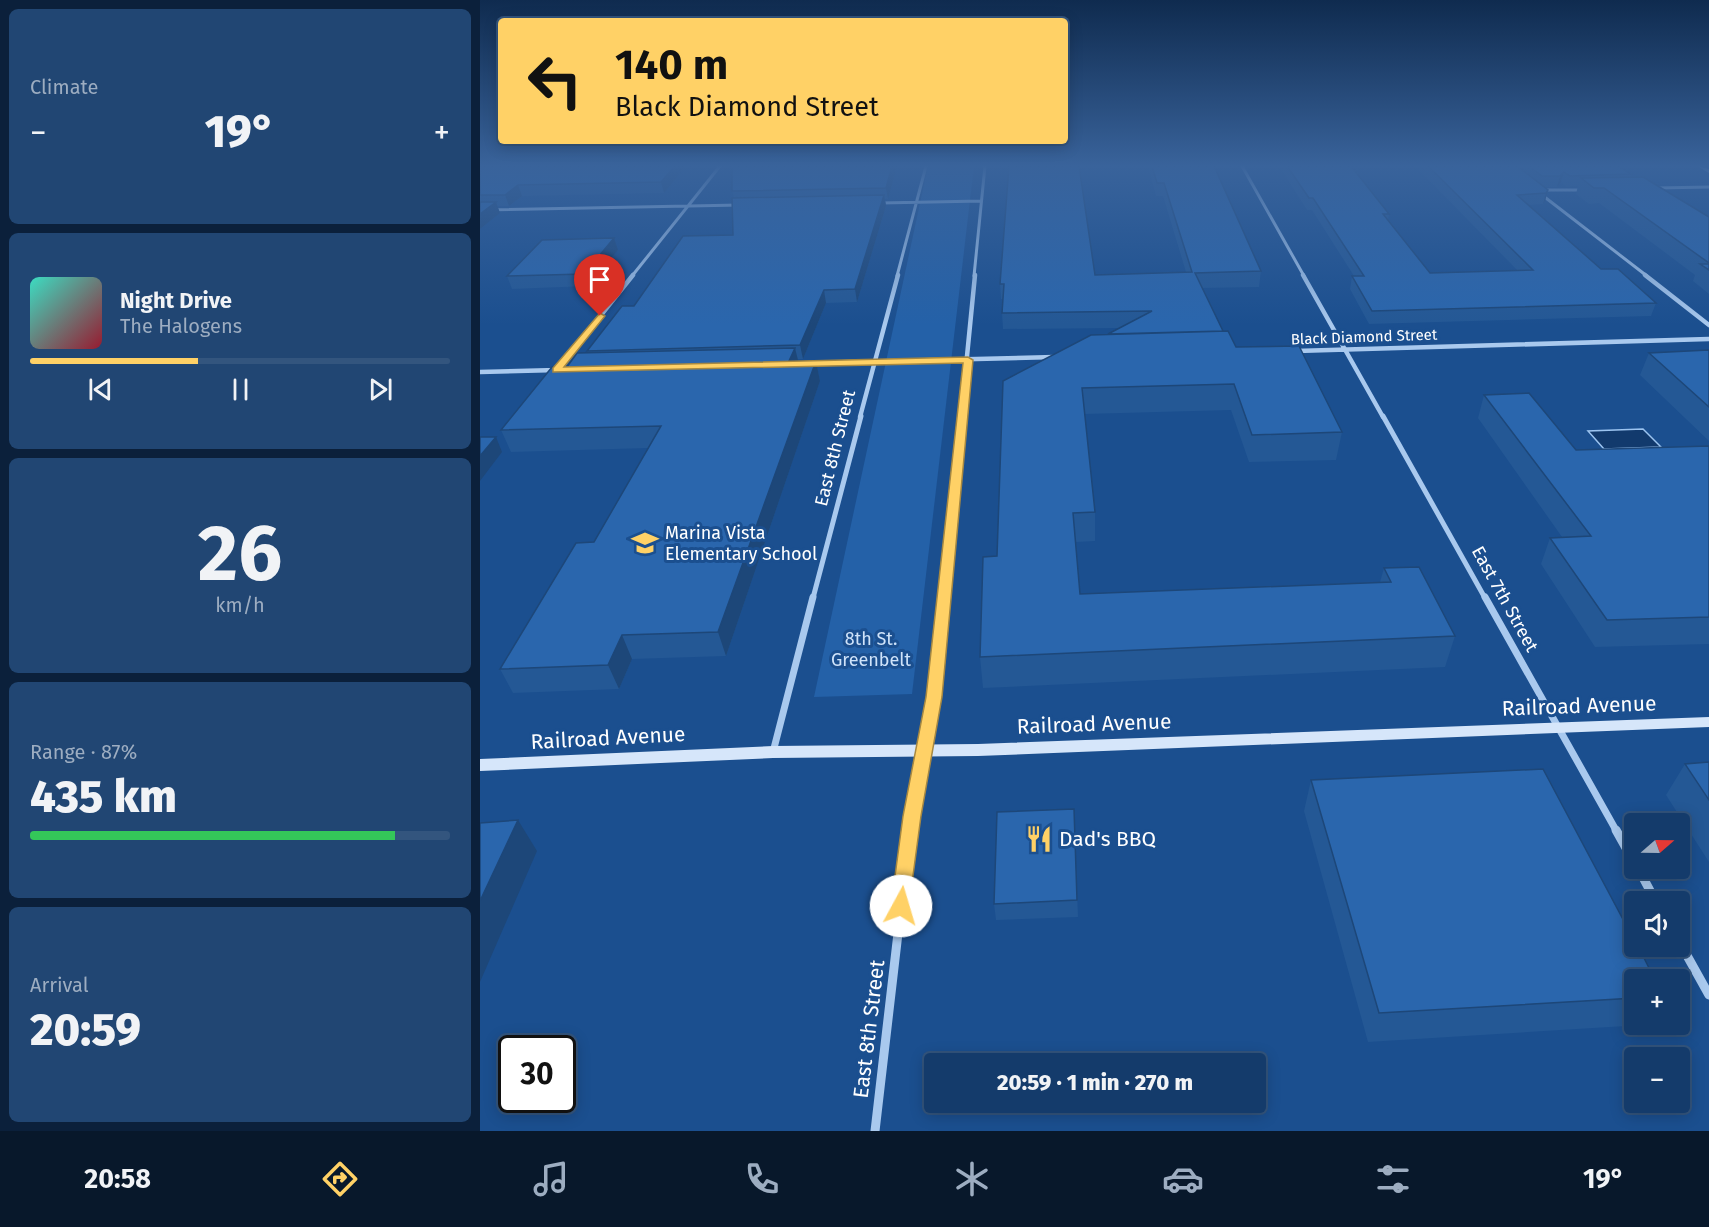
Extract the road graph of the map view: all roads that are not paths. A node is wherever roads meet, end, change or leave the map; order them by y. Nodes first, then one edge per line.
1 (678, 219) edge
2 (913, 219) edge
3 (980, 219) edge
4 (1272, 219) edge
5 (1573, 219) edge
6 (1709, 326) edge
7 (1709, 339) edge
8 (1346, 350) junction
9 (1287, 352) edge
10 (1062, 357) edge
11 (968, 360) junction
12 (874, 362) junction
13 (806, 363) edge
14 (556, 370) junction
15 (568, 370) edge
16 (480, 372) edge
17 (1709, 722) edge
18 (1558, 728) junction
19 (924, 750) junction
20 (773, 752) junction
21 (480, 765) edge
22 (1624, 845) edge
23 (1688, 957) edge
24 (1709, 995) edge
25 (875, 1131) edge

1 - 14 street
2 - 12 street, East 8th Street
3 - 11 street, East 8th Street
4 - 8 street, East 7th Street
5 - 6 street
7 - 8 street, Black Diamond Street
8 - 9 street, Black Diamond Street
8 - 18 street, East 7th Street
10 - 11 street
11 - 12 street
11 - 19 street, East 8th Street
12 - 13 street
12 - 20 street, East 8th Street
14 - 15 street
14 - 16 street
17 - 18 street, Railroad Avenue
18 - 19 street, Railroad Avenue
18 - 22 street, East 7th Street
19 - 20 street, Railroad Avenue
19 - 25 street, East 8th Street
20 - 21 street, Railroad Avenue
23 - 24 street

